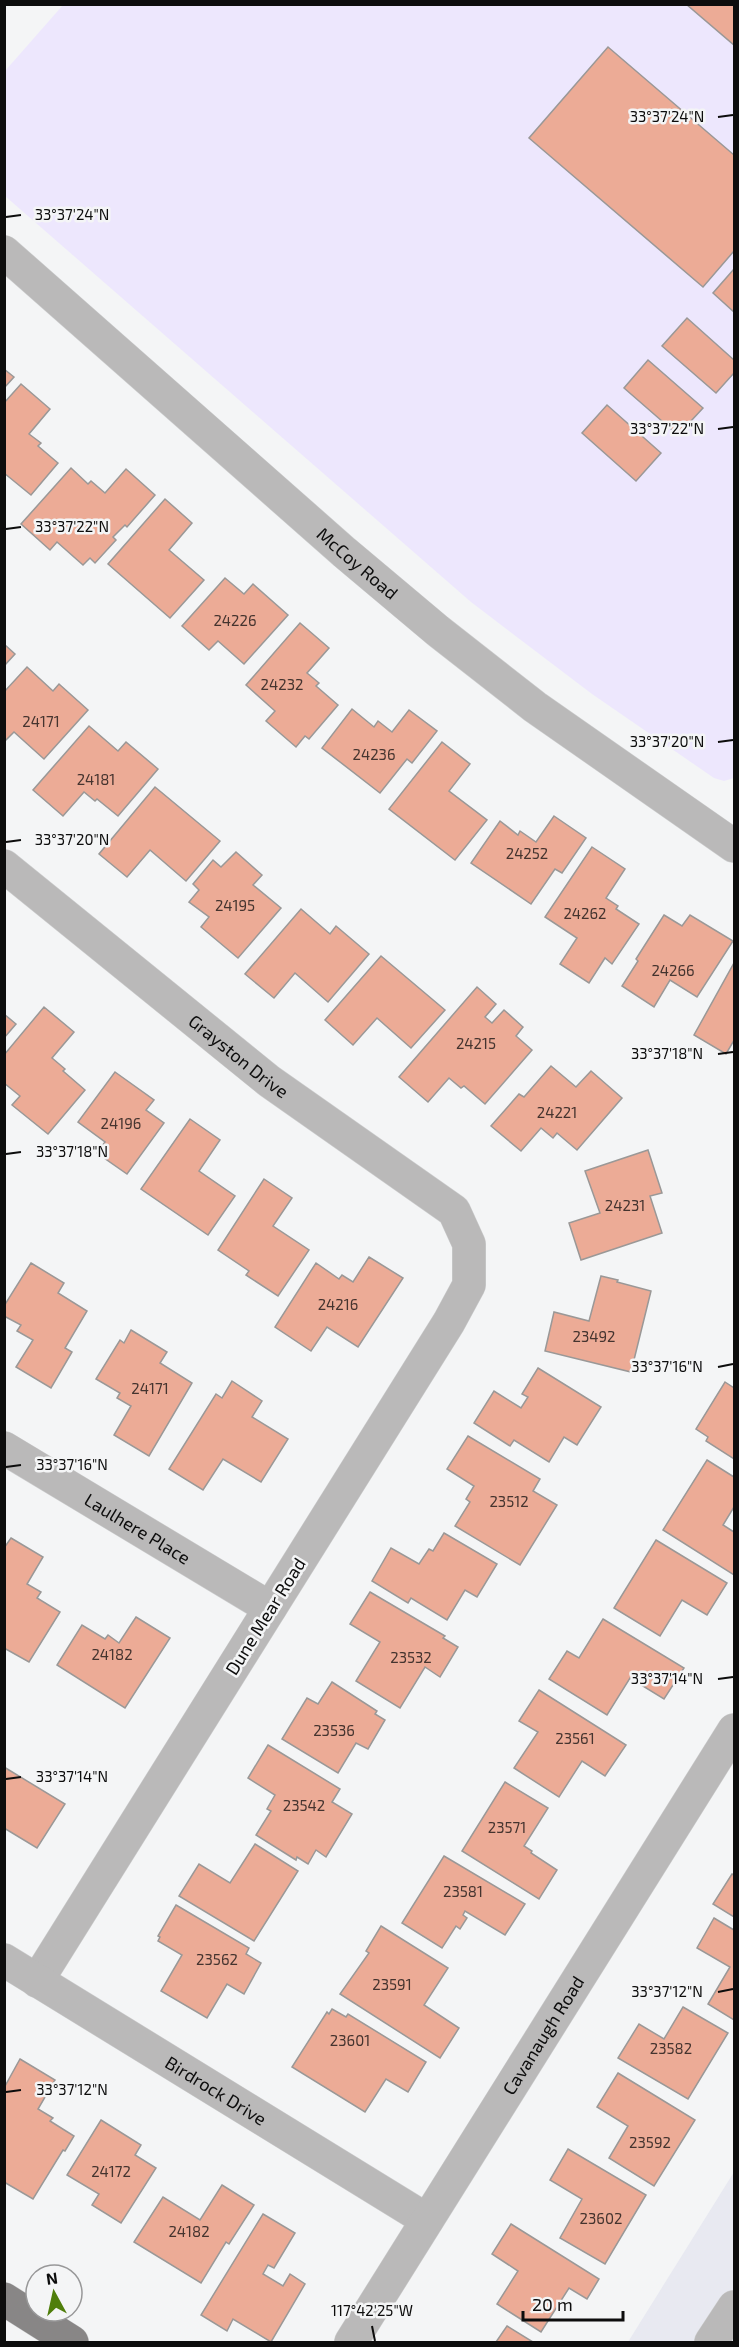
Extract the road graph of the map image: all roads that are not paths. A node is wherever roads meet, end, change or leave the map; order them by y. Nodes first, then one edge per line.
1 (4, 252) edge
2 (735, 846) edge
3 (4, 866) edge
4 (469, 1244) joint
5 (4, 1448) edge
6 (270, 1608) junction
7 (735, 1730) edge
8 (4, 1960) edge
9 (37, 1981) junction
10 (427, 2220) junction
11 (4, 2299) edge
12 (735, 2307) edge
13 (72, 2343) edge
14 (351, 2343) edge
15 (711, 2343) edge

1 - 2 street, McCoy Road
3 - 4 street, Grayston Drive
4 - 6 street, Dune Mear Road
5 - 6 street, Laulhere Place
6 - 9 street, Dune Mear Road
7 - 10 street, Cavanaugh Road
8 - 9 street, Birdrock Drive
9 - 10 street, Birdrock Drive
10 - 14 street, Cavanaugh Road
11 - 13 main road
12 - 15 street

